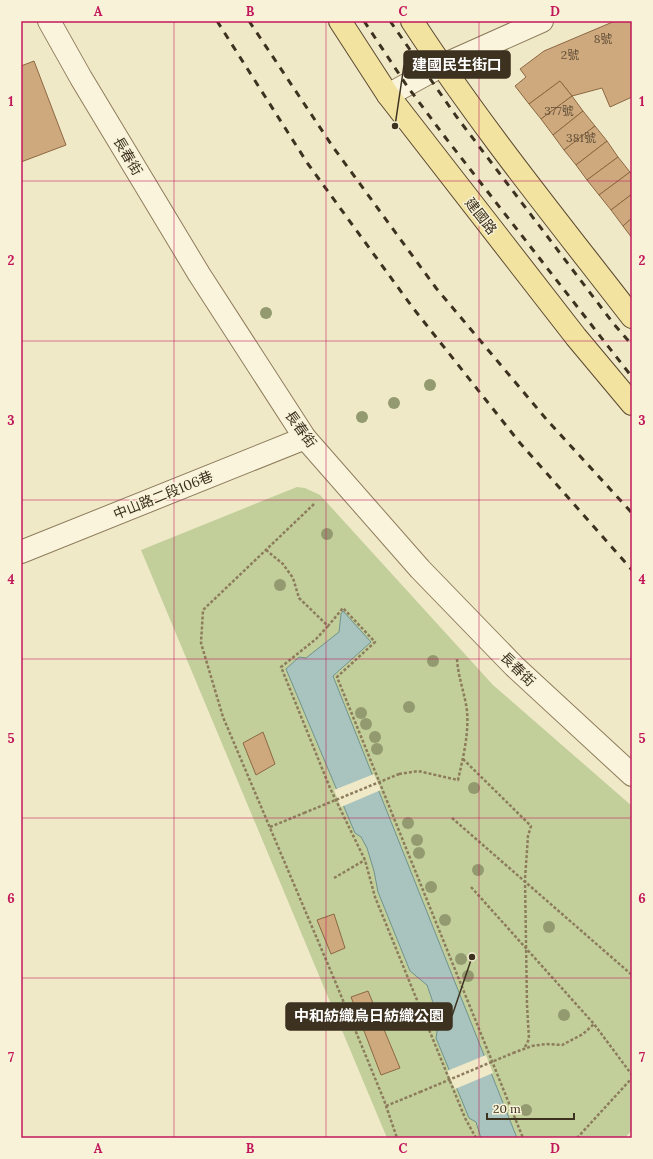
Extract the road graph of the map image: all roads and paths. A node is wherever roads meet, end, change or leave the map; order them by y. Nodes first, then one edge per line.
1 (49, 21) edge
2 (340, 21) edge
3 (412, 21) edge
4 (542, 21) edge
5 (441, 66) junction
6 (388, 95) junction
7 (632, 317) edge
8 (632, 404) edge
9 (305, 438) junction
10 (314, 504) dead end
11 (266, 550) junction
12 (21, 552) edge
13 (328, 626) junction
14 (457, 659) dead end
15 (463, 759) junction
16 (632, 775) edge
17 (452, 818) dead end
18 (270, 828) junction
19 (365, 860) junction
20 (334, 878) dead end
21 (525, 883) junction
22 (471, 887) dead end
23 (526, 950) junction
24 (632, 975) edge
25 (422, 1010) junction
26 (392, 1024) dead end
27 (594, 1024) junction
28 (524, 1049) junction
29 (632, 1075) edge
30 (632, 1078) edge
31 (386, 1106) junction
32 (397, 1138) edge
33 (476, 1138) edge
34 (523, 1138) edge
35 (577, 1138) edge

1 - 9 street, 長春街
2 - 6 main road, 建國路
3 - 5 main road
4 - 5 street
5 - 6 street
5 - 7 main road
6 - 8 main road, 建國路
9 - 12 street, 中山路二段106巷
9 - 16 street, 長春街
10 - 11 path
11 - 13 path
11 - 18 path
13 - 19 path
13 - 34 path
14 - 15 path
15 - 18 path, bridge
15 - 21 path
17 - 21 path
18 - 31 path
19 - 20 path
19 - 25 path
21 - 23 path
21 - 24 path
22 - 23 path
23 - 27 path
23 - 28 path
25 - 26 path
25 - 33 path
27 - 28 path
27 - 29 path
28 - 31 path, bridge
30 - 35 path
31 - 32 path

